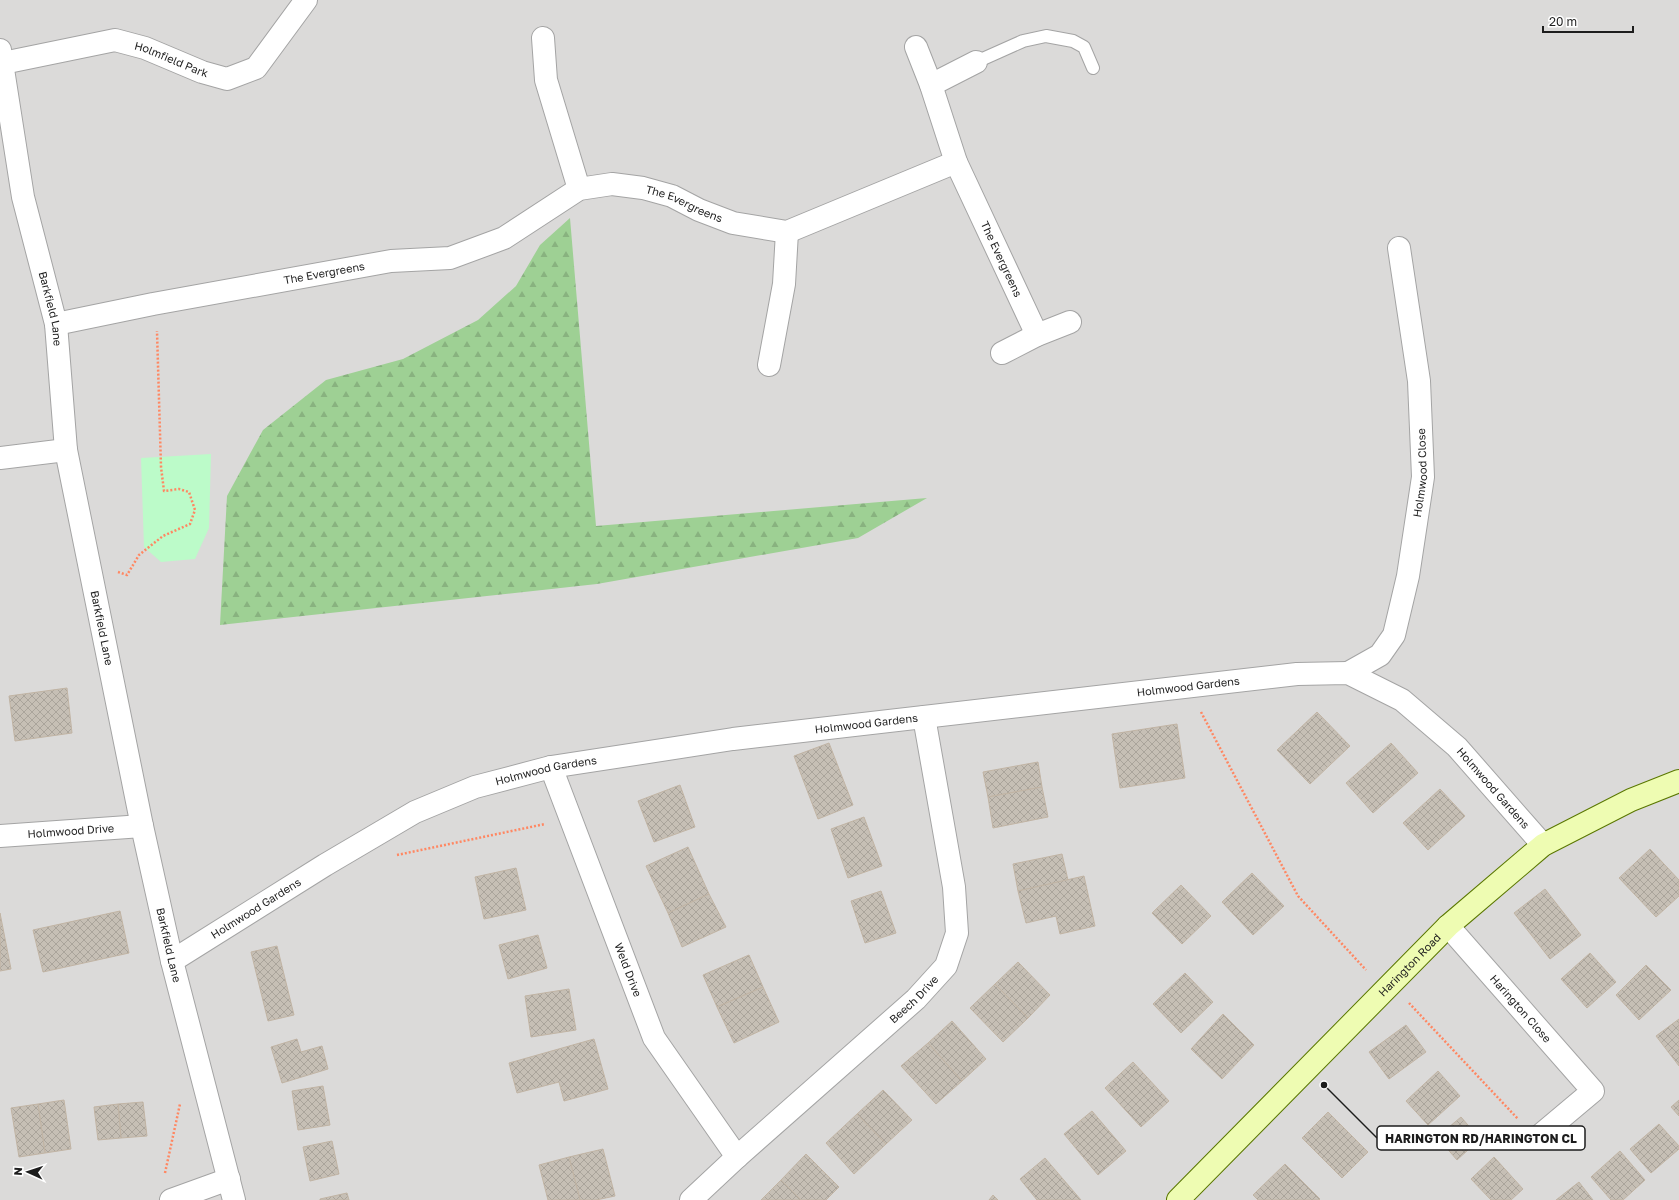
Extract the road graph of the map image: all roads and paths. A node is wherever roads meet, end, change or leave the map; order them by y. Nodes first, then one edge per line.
1 (306, 0) edge
2 (543, 38) dead end
3 (916, 47) dead end
4 (1, 57) edge
5 (976, 62) joint
6 (1092, 68) dead end
7 (931, 85) junction
8 (956, 162) junction
9 (579, 189) junction
10 (787, 232) junction
11 (1399, 248) dead end
12 (153, 304) junction
13 (1070, 322) dead end
14 (56, 324) junction
15 (1037, 335) junction
16 (1002, 353) dead end
17 (769, 365) dead end
18 (66, 450) junction
19 (0, 458) edge
20 (92, 577) junction
21 (1348, 673) junction
22 (1188, 687) junction
23 (924, 717) junction
24 (551, 766) junction
25 (1679, 781) edge
26 (571, 819) junction
27 (142, 826) junction
28 (0, 836) edge
29 (1543, 845) junction
30 (396, 856) dead end
31 (1448, 926) junction
32 (172, 961) junction
33 (1387, 987) junction
34 (181, 1101) dead end
35 (1537, 1138) joint
36 (737, 1157) junction
37 (229, 1178) junction
38 (163, 1180) dead end
39 (170, 1200) edge
40 (234, 1200) edge
41 (691, 1200) edge
42 (1178, 1200) edge

1 - 4 street, Holmfield Park
2 - 9 street
3 - 7 street, The Evergreens
4 - 14 street, Barkfield Lane
5 - 6 lane
5 - 7 street
7 - 8 street, The Evergreens
8 - 10 street
8 - 15 street, The Evergreens
9 - 10 street, The Evergreens
9 - 12 street, The Evergreens
10 - 17 street
11 - 21 street, Holmwood Close
12 - 14 street, The Evergreens
12 - 20 path
13 - 15 street
14 - 18 street, Barkfield Lane
15 - 16 street
18 - 19 street
18 - 20 street, Barkfield Lane
20 - 27 street, Barkfield Lane
21 - 22 street, Holmwood Gardens
21 - 29 street, Holmwood Gardens
22 - 23 street, Holmwood Gardens
22 - 33 path
23 - 24 street, Holmwood Gardens
23 - 36 street, Beech Drive
24 - 26 street, Weld Drive
24 - 32 street, Holmwood Gardens
25 - 29 street, Harington Road
26 - 30 path
26 - 36 street, Weld Drive
27 - 28 street, Holmwood Drive
27 - 32 street, Barkfield Lane
29 - 31 street, Harington Road
31 - 33 street, Harington Road
31 - 35 street, Harington Close
32 - 37 street, Barkfield Lane
33 - 35 path
33 - 42 street, Harington Road
34 - 38 path
36 - 41 street, Beech Drive
37 - 39 street
37 - 40 street, Barkfield Lane

